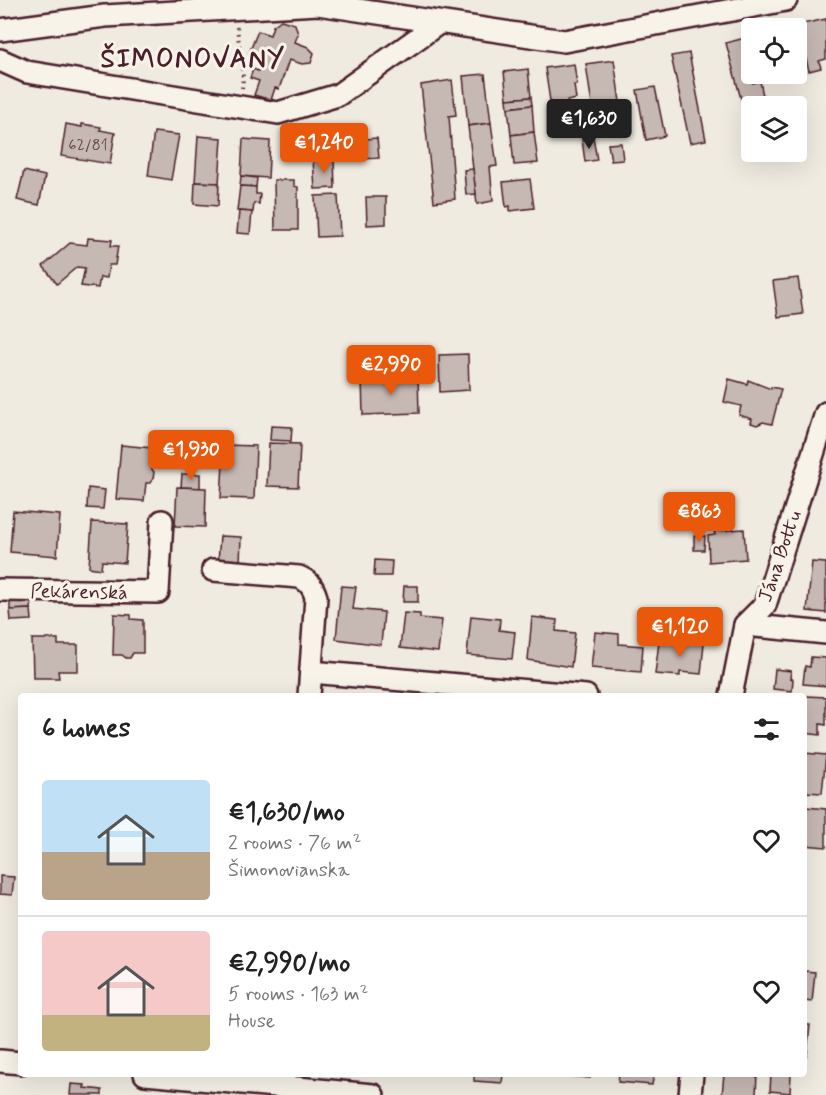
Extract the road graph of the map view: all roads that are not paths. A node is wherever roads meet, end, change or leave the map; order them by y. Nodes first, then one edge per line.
1 (786, 0) edge
2 (440, 23) junction
3 (0, 30) edge
4 (0, 60) edge
5 (826, 413) edge
6 (162, 521) dead end
7 (213, 570) dead end
8 (0, 590) edge
9 (744, 625) junction
10 (826, 633) edge
11 (311, 672) junction
12 (309, 693) edge
13 (552, 693) edge
14 (732, 693) edge
15 (0, 1061) edge
16 (18, 1063) edge
17 (180, 1077) edge
18 (692, 1077) edge
19 (275, 1085) edge
20 (373, 1095) edge
21 (690, 1095) edge

1 - 2 street
2 - 3 street
2 - 4 street
5 - 9 street, Jána Bottu
6 - 8 street, Pekárenská
7 - 11 street
9 - 10 street
9 - 14 street, Jána Bottu
11 - 12 street
11 - 13 street
15 - 16 street
17 - 19 street
18 - 21 street
19 - 20 street

